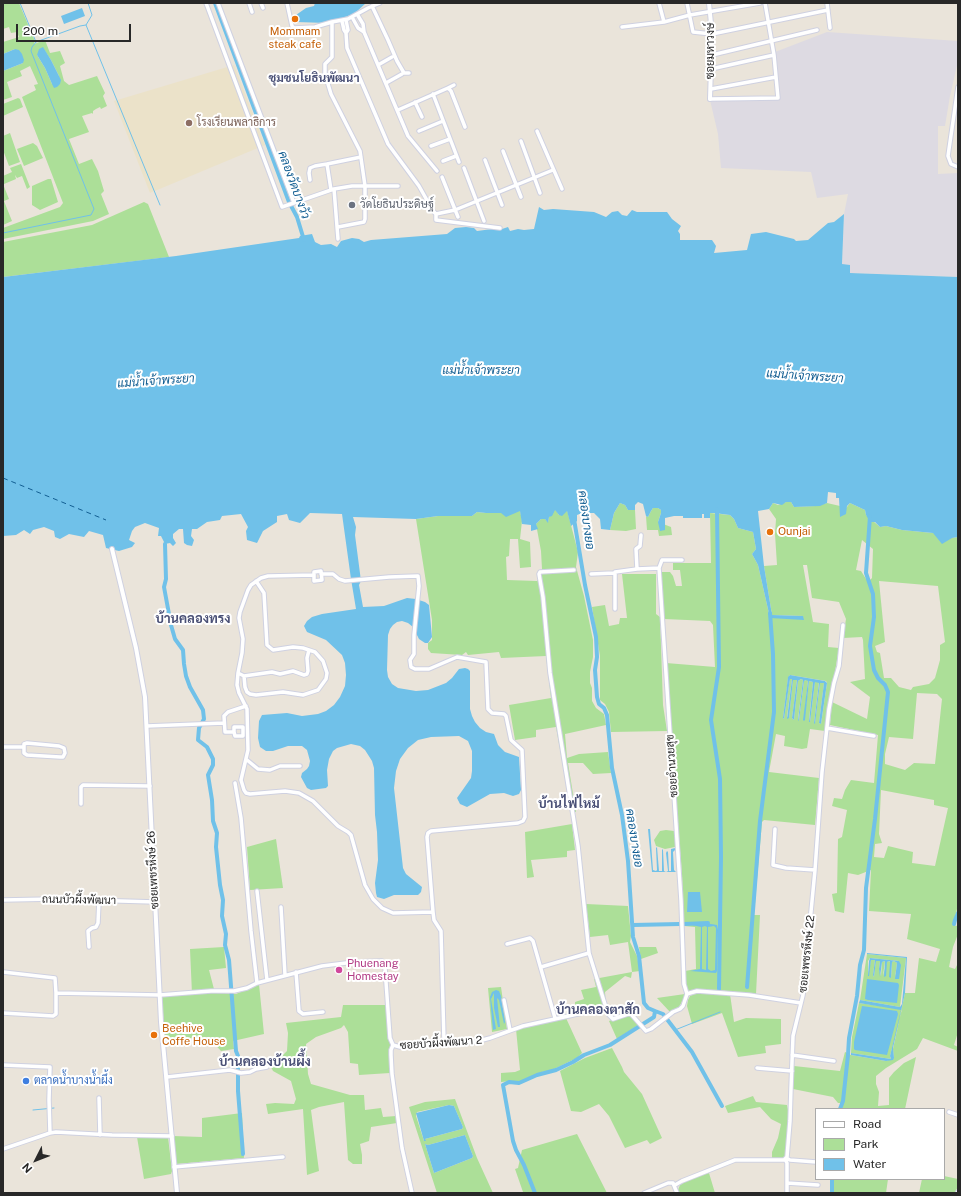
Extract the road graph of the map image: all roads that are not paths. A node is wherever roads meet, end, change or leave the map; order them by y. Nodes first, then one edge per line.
1 (206, 3) edge
2 (218, 3) edge
3 (249, 3) edge
4 (287, 3) edge
5 (380, 3) edge
6 (659, 3) edge
7 (687, 3) edge
8 (709, 3) edge
9 (760, 3) edge
10 (765, 3) edge
11 (828, 3) edge
12 (372, 6) junction
13 (828, 10) junction
14 (252, 12) dead end
15 (710, 12) junction
16 (357, 14) junction
17 (690, 15) junction
18 (352, 16) junction
19 (344, 20) junction
20 (332, 22) junction
21 (664, 22) junction
22 (768, 22) junction
23 (622, 27) dead end
24 (830, 28) dead end
25 (818, 30) dead end
26 (364, 32) junction
27 (712, 34) junction
28 (771, 40) junction
29 (712, 55) junction
30 (774, 55) junction
31 (392, 57) dead end
32 (378, 65) junction
33 (711, 69) junction
34 (410, 73) dead end
35 (402, 74) dead end
36 (776, 77) junction
37 (386, 83) junction
38 (454, 85) dead end
39 (958, 87) edge
40 (448, 88) junction
41 (711, 89) junction
42 (433, 94) junction
43 (710, 99) joint
44 (415, 102) junction
45 (398, 110) junction
46 (422, 117) dead end
47 (443, 121) junction
48 (465, 127) dead end
49 (419, 131) dead end
50 (537, 131) dead end
51 (450, 140) junction
52 (520, 141) dead end
53 (431, 146) dead end
54 (503, 151) dead end
55 (456, 156) junction
56 (361, 157) junction
57 (485, 160) dead end
58 (443, 161) dead end
59 (459, 162) dead end
60 (327, 164) junction
61 (958, 167) edge
62 (464, 168) dead end
63 (553, 170) junction
64 (437, 171) dead end
65 (442, 177) dead end
66 (534, 177) junction
67 (310, 180) dead end
68 (516, 185) junction
69 (364, 186) junction
70 (398, 186) dead end
71 (562, 189) dead end
72 (333, 190) junction
73 (497, 193) junction
74 (540, 193) dead end
75 (521, 197) dead end
76 (476, 202) junction
77 (292, 204) junction
78 (502, 205) dead end
79 (455, 210) junction
80 (436, 214) junction
81 (458, 217) dead end
82 (484, 221) dead end
83 (338, 227) junction
84 (500, 228) dead end
85 (338, 239) dead end
86 (641, 535) dead end
87 (112, 549) dead end
88 (682, 560) dead end
89 (659, 568) junction
90 (637, 569) junction
91 (574, 570) dead end
92 (614, 573) junction
93 (591, 574) dead end
94 (256, 581) junction
95 (614, 609) dead end
96 (843, 625) dead end
97 (309, 650) junction
98 (238, 673) junction
99 (244, 676) junction
100 (246, 706) junction
101 (224, 723) junction
102 (147, 726) junction
103 (827, 728) junction
104 (234, 732) dead end
105 (874, 736) dead end
106 (3, 747) edge
107 (24, 747) junction
108 (247, 760) junction
109 (300, 766) dead end
110 (235, 783) dead end
111 (150, 786) junction
112 (82, 804) dead end
113 (775, 829) dead end
114 (815, 870) junction
115 (257, 891) dead end
116 (3, 900) edge
117 (99, 900) junction
118 (155, 902) junction
119 (280, 907) dead end
120 (433, 912) junction
121 (508, 944) dead end
122 (88, 947) dead end
123 (589, 953) junction
124 (541, 967) junction
125 (3, 972) edge
126 (296, 972) junction
127 (285, 975) junction
128 (267, 980) junction
129 (257, 983) junction
130 (56, 993) junction
131 (687, 994) junction
132 (160, 995) junction
133 (504, 1000) dead end
134 (801, 1003) junction
135 (605, 1008) junction
136 (323, 1012) dead end
137 (3, 1013) edge
138 (555, 1018) junction
139 (510, 1030) junction
140 (444, 1041) junction
141 (393, 1045) junction
142 (792, 1055) junction
143 (834, 1061) dead end
144 (3, 1065) edge
145 (267, 1067) dead end
146 (757, 1068) dead end
147 (792, 1071) junction
148 (166, 1076) junction
149 (100, 1098) dead end
150 (950, 1112) dead end
151 (958, 1115) edge
152 (50, 1133) junction
153 (100, 1134) junction
154 (172, 1136) junction
155 (3, 1149) edge
156 (283, 1157) dead end
157 (786, 1158) junction
158 (815, 1162) edge
159 (174, 1167) junction
160 (787, 1183) junction
161 (675, 1185) junction
162 (818, 1185) dead end
163 (177, 1193) edge
164 (412, 1193) edge
165 (644, 1193) edge
166 (677, 1193) edge
167 (787, 1193) edge

1 - 77 street
2 - 77 street
3 - 14 street
4 - 20 street
5 - 12 street
6 - 21 street
7 - 17 street
8 - 15 street, ซอยมหาวงษ์
9 - 15 street
10 - 22 street
11 - 13 street
12 - 16 street
12 - 34 street
13 - 22 street
13 - 24 street
15 - 17 street
15 - 27 street, ซอยมหาวงษ์
16 - 18 street
16 - 26 street
17 - 21 street
17 - 27 street
18 - 19 street
18 - 26 street
19 - 20 street
19 - 80 street
20 - 56 street
21 - 23 street
22 - 27 street
22 - 28 street
25 - 28 street
26 - 32 street
27 - 29 street, ซอยมหาวงษ์
28 - 29 street
28 - 30 street
29 - 33 street, ซอยมหาวงษ์
30 - 33 street
30 - 36 street
31 - 32 street
32 - 37 street
33 - 41 street, ซอยมหาวงษ์
35 - 37 street
36 - 41 street
36 - 43 street
37 - 45 street
38 - 40 street
39 - 61 street
40 - 42 street
40 - 48 street
41 - 43 street, ซอยมหาวงษ์
42 - 44 street
42 - 47 street
44 - 45 street
44 - 46 street
45 - 64 street
47 - 49 street
47 - 51 street
50 - 63 street
51 - 53 street
51 - 55 street
52 - 66 street
54 - 68 street
55 - 58 street
55 - 59 street
56 - 60 street
56 - 69 street
57 - 73 street
60 - 67 street
60 - 72 street
62 - 76 street
63 - 66 street
63 - 71 street
65 - 79 street
66 - 68 street
66 - 74 street
68 - 73 street
68 - 75 street
69 - 70 street
69 - 72 street
69 - 83 street
72 - 77 street
72 - 83 street
73 - 76 street
73 - 78 street
76 - 79 street
76 - 82 street
79 - 80 street
79 - 81 street
80 - 84 street
83 - 85 street
86 - 90 street
87 - 102 street, ซอยเพชรหึงษ์ 26
88 - 89 street
89 - 90 street
89 - 131 street, ซอยอำนวยสุข
90 - 92 street
91 - 123 street
92 - 93 street
92 - 95 street
94 - 97 street
94 - 98 street
94 - 120 street
96 - 103 street, ซอยเพชรหึงษ์ 22
97 - 99 street
97 - 99 street
98 - 99 street
98 - 100 street
100 - 101 street
100 - 108 street
101 - 102 street
101 - 104 street
102 - 111 street, ซอยเพชรหึงษ์ 26
103 - 105 street
103 - 114 street, ซอยเพชรหึงษ์ 22
106 - 107 street
107 - 107 street
108 - 109 street
108 - 120 street
110 - 129 street
111 - 112 street
111 - 118 street, ซอยเพชรหึงษ์ 26
113 - 114 street
114 - 134 street, ซอยเพชรหึงษ์ 22
115 - 128 street
116 - 117 street, ถนนบัวผึ้งพัฒนา
117 - 118 street, ถนนบัวผึ้งพัฒนา
117 - 122 street
118 - 132 street, ซอยเพชรหึงษ์ 26
119 - 127 street
120 - 140 street
121 - 124 street
123 - 124 street
123 - 135 street
124 - 138 street
125 - 130 street
126 - 127 street, ซอยบัวผึ้งพัฒนา 2
126 - 136 street
126 - 141 street, ซอยบัวผึ้งพัฒนา 2
127 - 128 street, ซอยบัวผึ้งพัฒนา 2
128 - 129 street, ซอยบัวผึ้งพัฒนา 2
129 - 132 street, ซอยบัวผึ้งพัฒนา 2
130 - 132 street, ซอยบัวผึ้งพัฒนา 2
130 - 137 street
131 - 134 street
131 - 135 street
132 - 148 street, ซอยเพชรหึงษ์ 26
133 - 139 street
134 - 142 street, ซอยเพชรหึงษ์ 22
135 - 138 street, ซอยบัวผึ้งพัฒนา 2
138 - 139 street, ซอยบัวผึ้งพัฒนา 2
139 - 140 street, ซอยบัวผึ้งพัฒนา 2
140 - 141 street, ซอยบัวผึ้งพัฒนา 2
141 - 164 street
142 - 143 street
142 - 147 street, ซอยเพชรหึงษ์ 22
144 - 152 street
145 - 148 street
146 - 147 street
147 - 157 street, ซอยเพชรหึงษ์ 22
148 - 154 street, ซอยเพชรหึงษ์ 26
149 - 153 street
150 - 151 street
152 - 153 street
152 - 155 street
153 - 154 street
154 - 159 street, ซอยเพชรหึงษ์ 26
156 - 159 street
157 - 158 street
157 - 160 street, ซอยเพชรหึงษ์ 22
157 - 161 street
159 - 163 street, ซอยเพชรหึงษ์ 26
160 - 162 street
160 - 167 street, ซอยเพชรหึงษ์ 22
161 - 165 street
161 - 166 street

